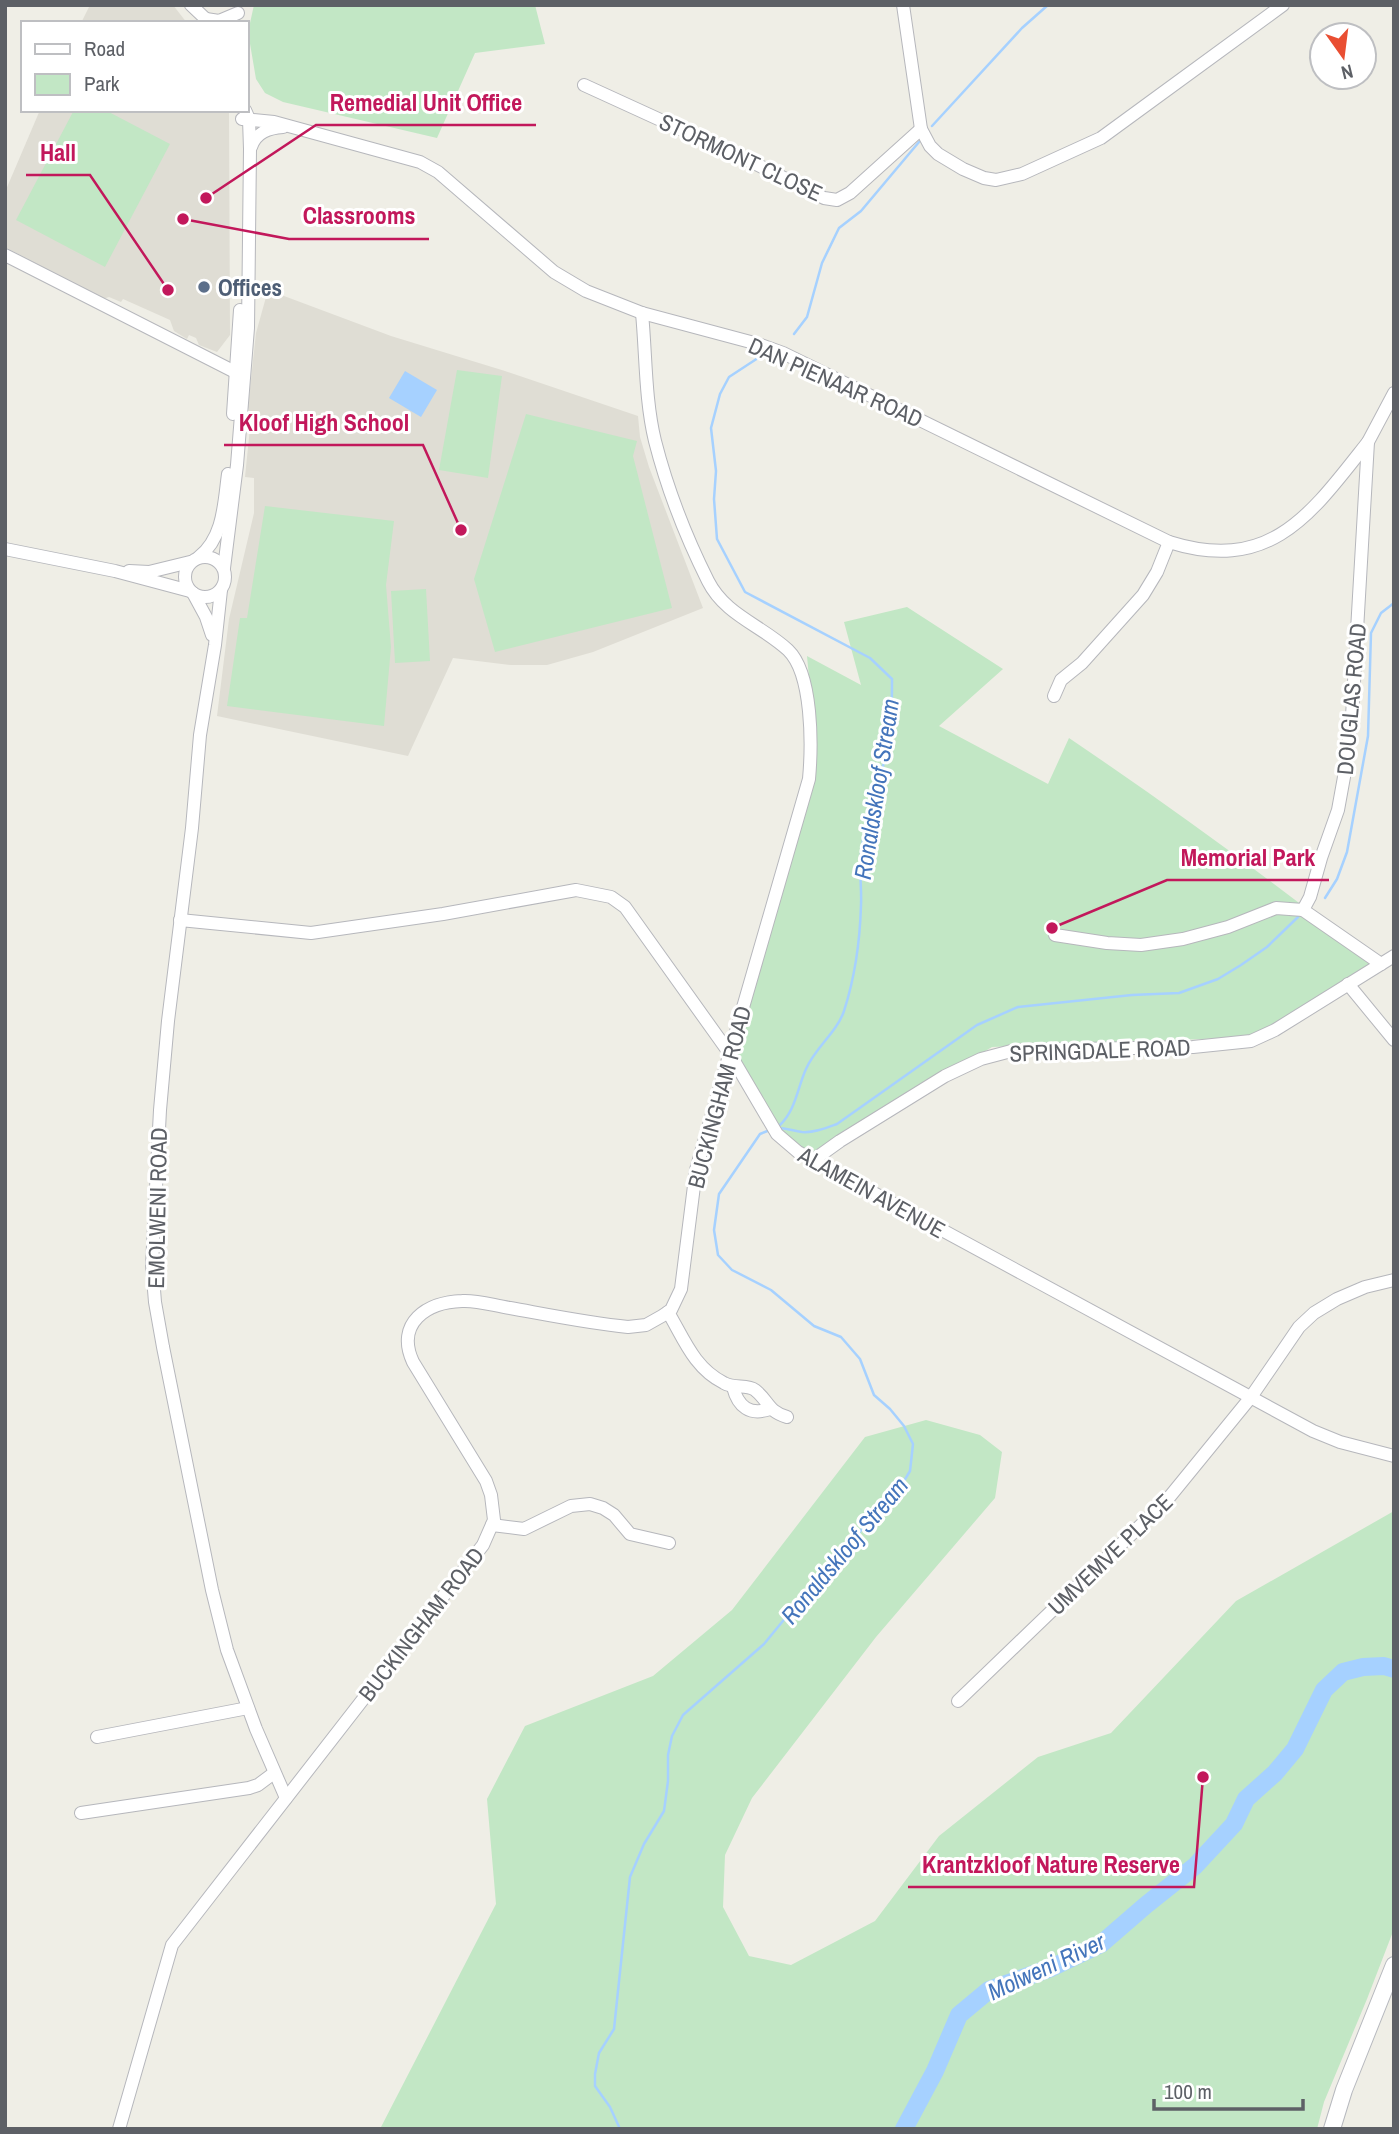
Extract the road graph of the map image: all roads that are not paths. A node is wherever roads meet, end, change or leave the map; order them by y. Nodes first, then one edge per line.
1 (191, 5) edge
2 (903, 5) edge
3 (1283, 5) edge
4 (238, 14) edge
5 (208, 21) edge
6 (221, 21) edge
7 (584, 85) dead end
8 (244, 115) edge
9 (287, 126) junction
10 (920, 129) junction
11 (250, 149) junction
12 (5, 255) edge
13 (642, 313) junction
14 (238, 358) junction
15 (210, 359) junction
16 (237, 373) junction
17 (1394, 393) edge
18 (1368, 442) junction
19 (1169, 542) junction
20 (5, 549) edge
21 (195, 559) junction
22 (223, 568) junction
23 (115, 571) junction
24 (221, 590) junction
25 (192, 592) junction
26 (215, 645) junction
27 (1054, 696) dead end
28 (1303, 910) junction
29 (180, 920) junction
30 (1055, 935) dead end
31 (1394, 956) edge
32 (1381, 964) junction
33 (1348, 985) junction
34 (1394, 1040) edge
35 (730, 1054) junction
36 (812, 1161) junction
37 (1394, 1280) edge
38 (668, 1311) junction
39 (733, 1387) junction
40 (1251, 1397) junction
41 (769, 1409) junction
42 (787, 1417) dead end
43 (1394, 1456) edge
44 (492, 1525) junction
45 (669, 1542) dead end
46 (958, 1701) dead end
47 (248, 1708) junction
48 (97, 1737) dead end
49 (274, 1773) junction
50 (286, 1798) junction
51 (81, 1813) dead end
52 (1394, 1965) edge
53 (120, 2129) edge
54 (1332, 2129) edge

1 - 5 street
2 - 10 street
3 - 10 street
4 - 6 street
7 - 10 street, STORMONT CLOSE
8 - 9 street, DAN PIENAAR ROAD
8 - 11 street
8 - 14 street
9 - 11 street
9 - 13 street, DAN PIENAAR ROAD
11 - 22 street
12 - 15 street
13 - 19 street, DAN PIENAAR ROAD
13 - 35 street, BUCKINGHAM ROAD
14 - 15 street
14 - 16 street
15 - 16 street
16 - 21 street
17 - 18 street, DOUGLAS ROAD
18 - 19 street, DAN PIENAAR ROAD
18 - 28 street, DOUGLAS ROAD
19 - 27 street
20 - 23 street
21 - 22 street
21 - 23 street
21 - 25 street
22 - 24 street
23 - 25 street
24 - 25 street
24 - 26 street, EMOLWENI ROAD
25 - 26 street, EMOLWENI ROAD
26 - 29 street, EMOLWENI ROAD
28 - 30 street
28 - 32 street
29 - 35 street, ALAMEIN AVENUE
29 - 47 street, EMOLWENI ROAD
31 - 32 street, SPRINGDALE ROAD
32 - 33 street, SPRINGDALE ROAD
33 - 34 street
33 - 36 street, SPRINGDALE ROAD
35 - 36 street, ALAMEIN AVENUE
35 - 38 street, BUCKINGHAM ROAD
36 - 40 street, ALAMEIN AVENUE
37 - 40 street, UMVEMVE PLACE
38 - 39 street
38 - 44 street, BUCKINGHAM ROAD
39 - 41 street
39 - 41 street
40 - 43 street, ALAMEIN AVENUE
40 - 46 street, UMVEMVE PLACE
41 - 42 street
44 - 45 street
44 - 50 street, BUCKINGHAM ROAD
47 - 48 street
47 - 49 street, EMOLWENI ROAD
49 - 50 street, EMOLWENI ROAD
49 - 51 street
50 - 53 street, BUCKINGHAM ROAD
52 - 54 main road

